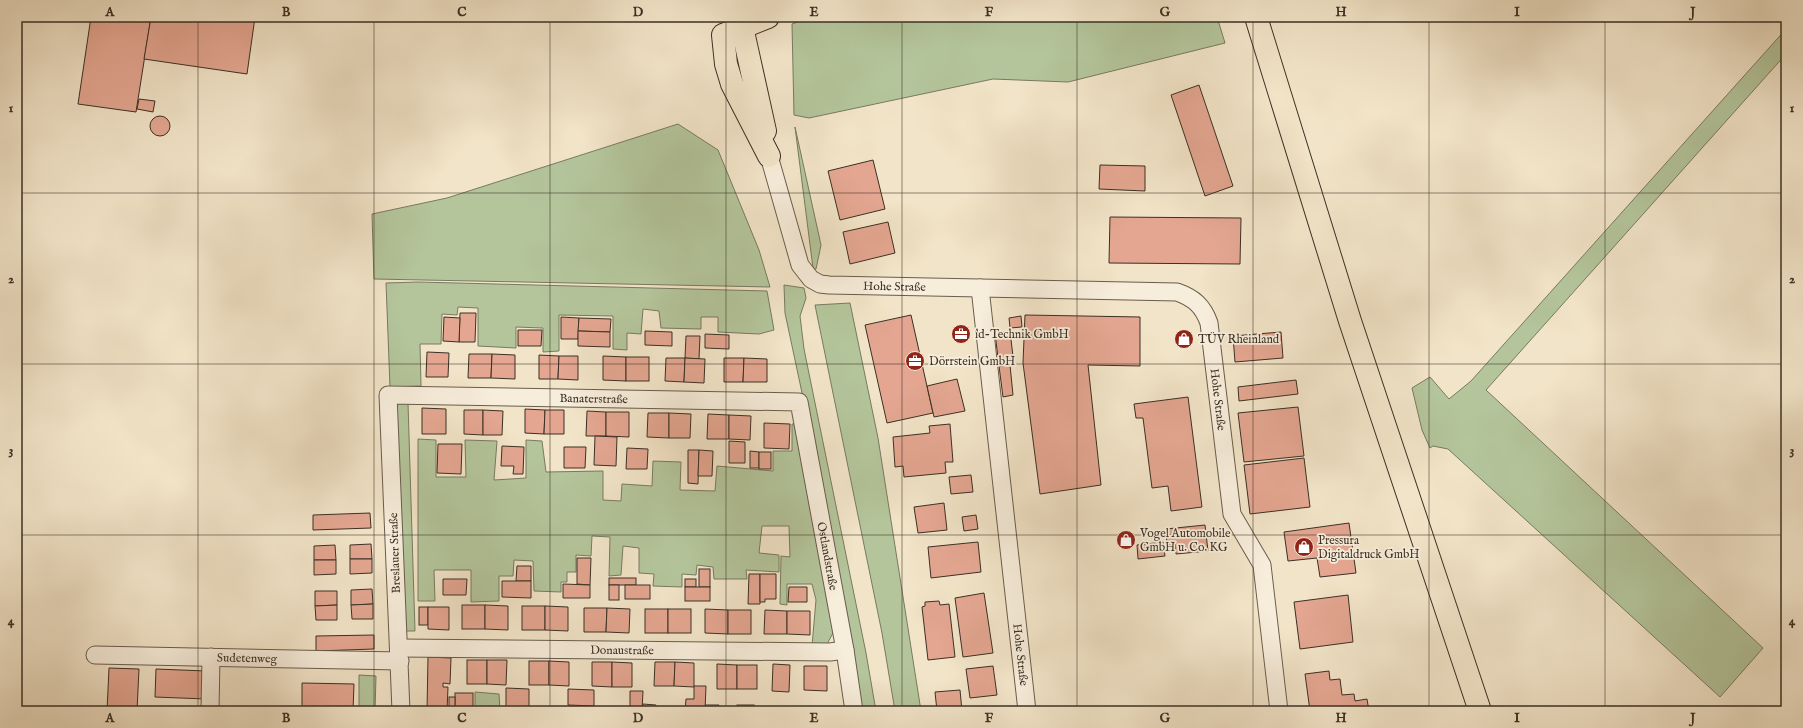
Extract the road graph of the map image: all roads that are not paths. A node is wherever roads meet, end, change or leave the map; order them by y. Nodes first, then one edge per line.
1 (768, 17) edge
2 (1256, 17) edge
3 (769, 156) joint
4 (980, 288) junction
5 (388, 395) joint
6 (799, 402) joint
7 (845, 650) junction
8 (94, 655) dead end
9 (399, 655) junction
10 (211, 657) junction
11 (210, 711) edge
12 (401, 711) edge
13 (854, 711) edge
14 (1027, 711) edge
15 (1279, 711) edge
16 (1480, 711) edge

1 - 3 main road
2 - 16 main road
3 - 4 street, Hohe Straße
4 - 14 street, Hohe Straße
4 - 15 street, Hohe Straße
5 - 6 street, Banaterstraße
5 - 9 street, Breslauer Straße
6 - 7 street, Ostlandstraße
7 - 9 street, Donaustraße
7 - 13 street, Ostlandstraße
8 - 10 street, Sudetenweg
9 - 10 street, Sudetenweg
9 - 12 street, Breslauer Straße
10 - 11 street

